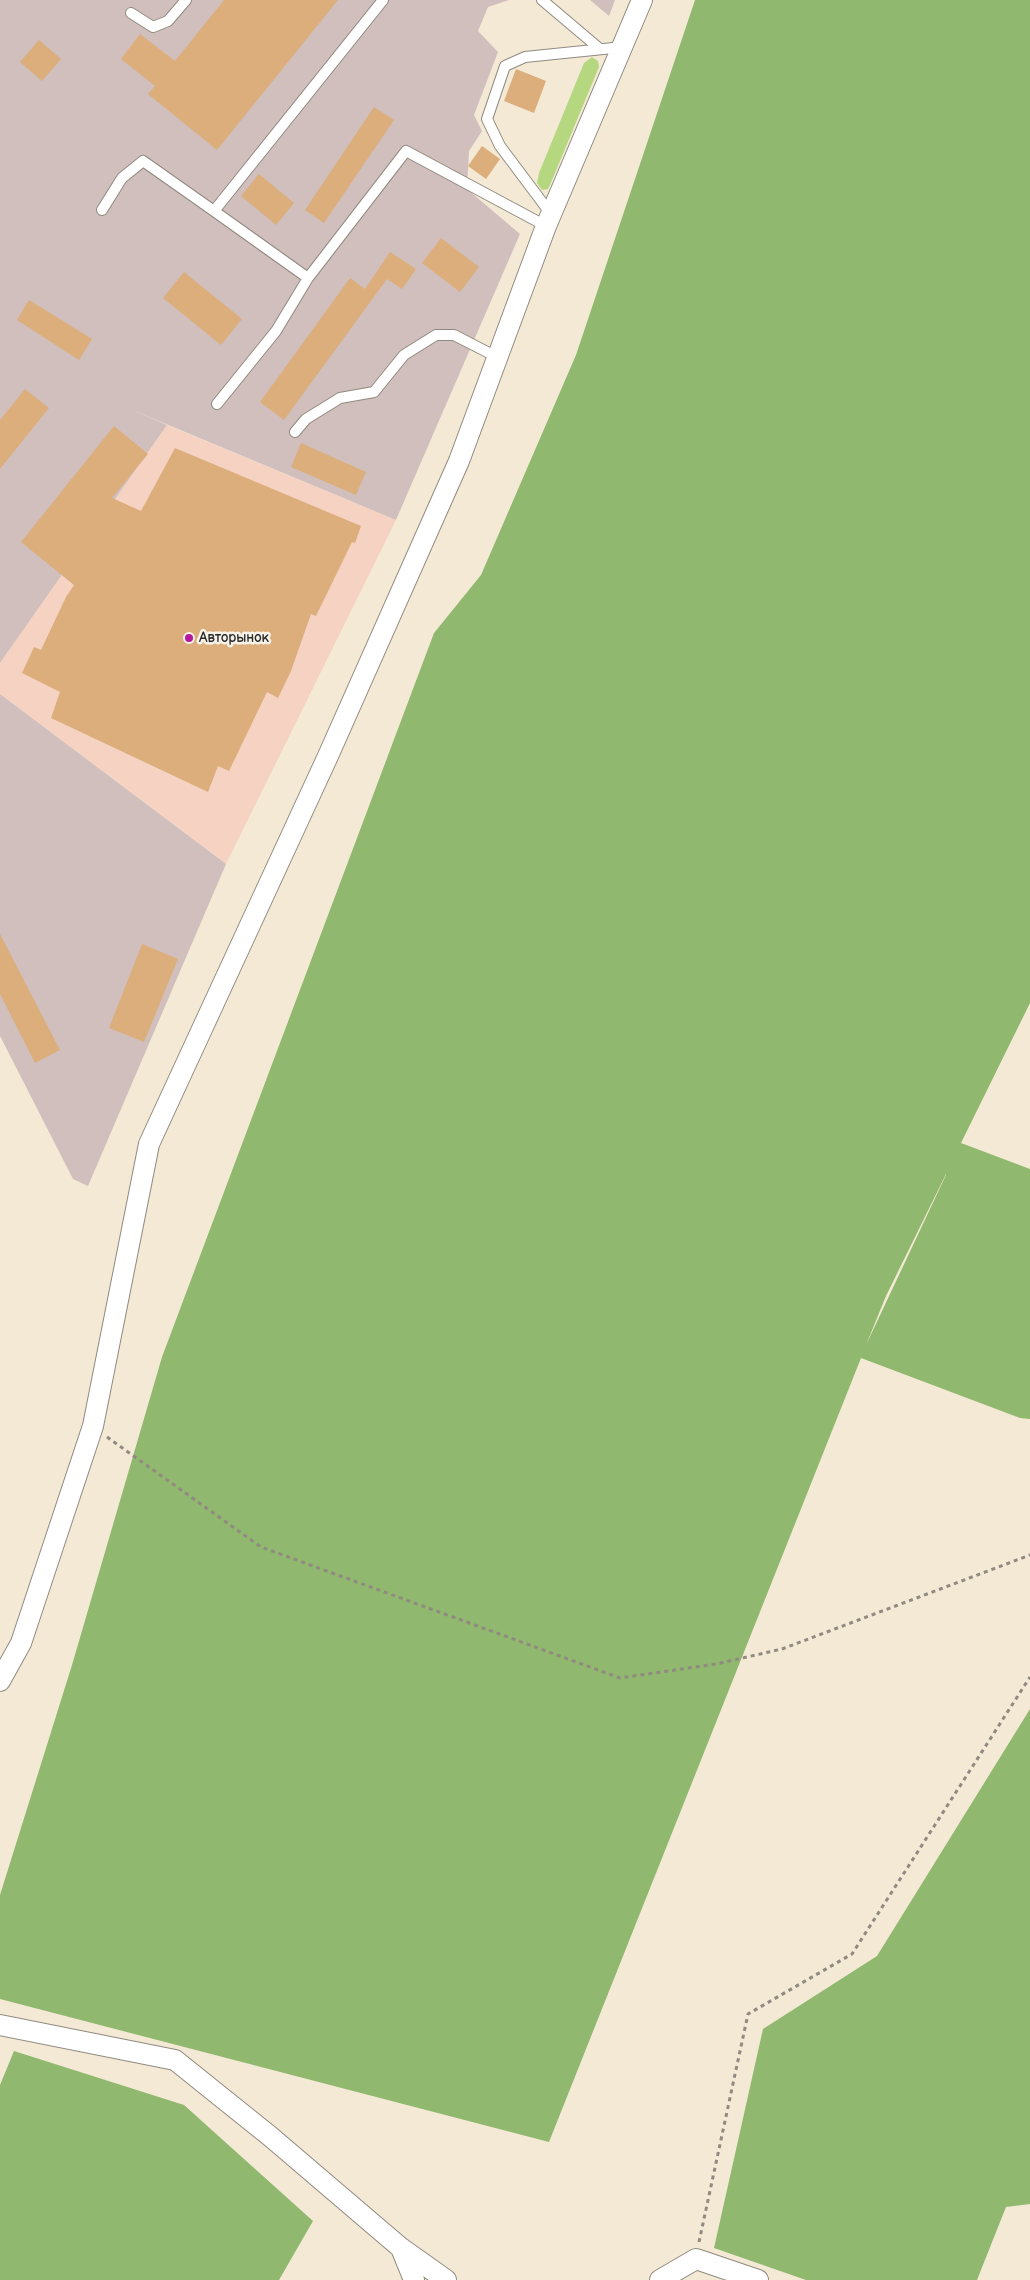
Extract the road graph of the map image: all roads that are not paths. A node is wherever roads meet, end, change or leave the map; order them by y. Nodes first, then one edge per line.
1 (186, 0) edge
2 (383, 0) edge
3 (542, 0) edge
4 (642, 0) edge
5 (130, 13) dead end
6 (623, 47) junction
7 (600, 49) junction
8 (102, 210) dead end
9 (214, 211) junction
10 (548, 220) junction
11 (308, 278) junction
12 (497, 357) junction
13 (217, 404) dead end
14 (295, 432) dead end
15 (0, 1681) edge
16 (0, 2025) edge
17 (401, 2248) junction
18 (414, 2280) edge
19 (446, 2280) edge
20 (660, 2280) edge
21 (758, 2280) edge

1 - 5 lane
2 - 9 lane
3 - 7 lane
4 - 6 street
6 - 7 lane
6 - 10 street
7 - 10 lane
8 - 9 lane
9 - 11 lane
10 - 11 lane
10 - 12 street
11 - 13 lane
12 - 14 lane
12 - 15 street
16 - 17 street
17 - 18 street
17 - 19 street
20 - 21 street

